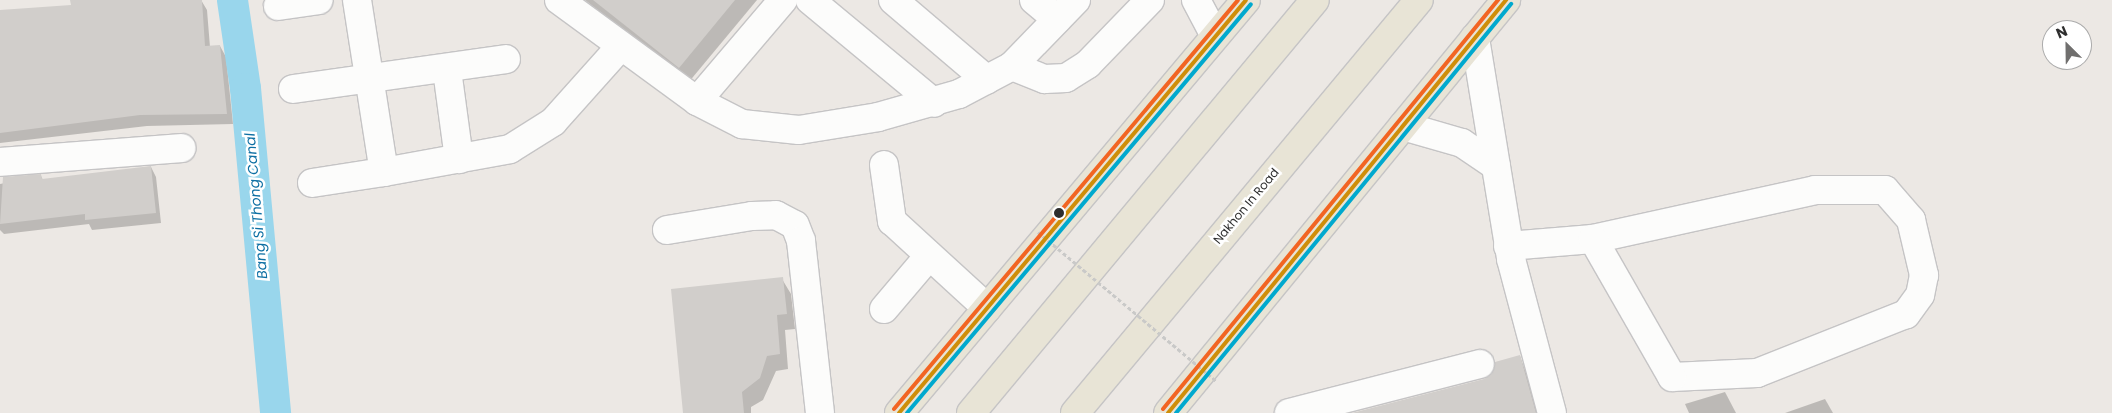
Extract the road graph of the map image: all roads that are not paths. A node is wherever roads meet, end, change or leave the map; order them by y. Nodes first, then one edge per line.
1 (319, 0) edge
2 (357, 0) edge
3 (560, 0) edge
4 (783, 0) edge
5 (810, 0) edge
6 (893, 0) edge
7 (1034, 0) edge
8 (1076, 0) edge
9 (1150, 0) edge
10 (1196, 0) edge
11 (1246, 0) edge
12 (1314, 0) edge
13 (1419, 0) edge
14 (1506, 0) edge
15 (278, 6) dead end
16 (1057, 20) junction
17 (1215, 35) junction
18 (1474, 38) junction
19 (620, 47) junction
20 (506, 59) dead end
21 (1012, 66) junction
22 (447, 70) junction
23 (368, 79) junction
24 (987, 80) junction
25 (293, 90) dead end
26 (697, 101) junction
27 (934, 103) junction
28 (1403, 126) junction
29 (181, 148) dead end
30 (459, 159) junction
31 (0, 162) edge
32 (884, 165) dead end
33 (1496, 166) junction
34 (384, 172) junction
35 (312, 183) dead end
36 (667, 230) dead end
37 (1593, 239) junction
38 (1508, 246) junction
39 (929, 256) junction
40 (988, 308) junction
41 (884, 310) dead end
42 (942, 361) junction
43 (1480, 364) dead end
44 (820, 413) edge
45 (899, 413) edge
46 (920, 413) edge
47 (970, 413) edge
48 (1075, 413) edge
49 (1168, 413) edge
50 (1289, 413) edge
51 (1552, 413) edge

1 - 15 street
2 - 23 street
3 - 19 street
4 - 26 street
5 - 27 street
6 - 24 street
7 - 16 street
8 - 16 street
9 - 21 street
10 - 17 street
11 - 17 main road
12 - 47 main road
13 - 48 main road, Nakhon In Road
14 - 18 main road
16 - 21 street
17 - 40 main road
18 - 28 main road
18 - 33 street
19 - 26 street
19 - 30 street
20 - 22 street
21 - 24 street
22 - 23 street
22 - 30 street
23 - 25 street
23 - 34 street
24 - 27 street
26 - 27 street
28 - 33 street
28 - 49 main road
29 - 31 street
30 - 34 street
32 - 39 street
33 - 38 street
34 - 35 street
36 - 44 street
37 - 37 street
37 - 38 street
38 - 51 street
39 - 40 street
39 - 41 street
40 - 42 main road
42 - 45 main road
42 - 46 main road
43 - 50 street

